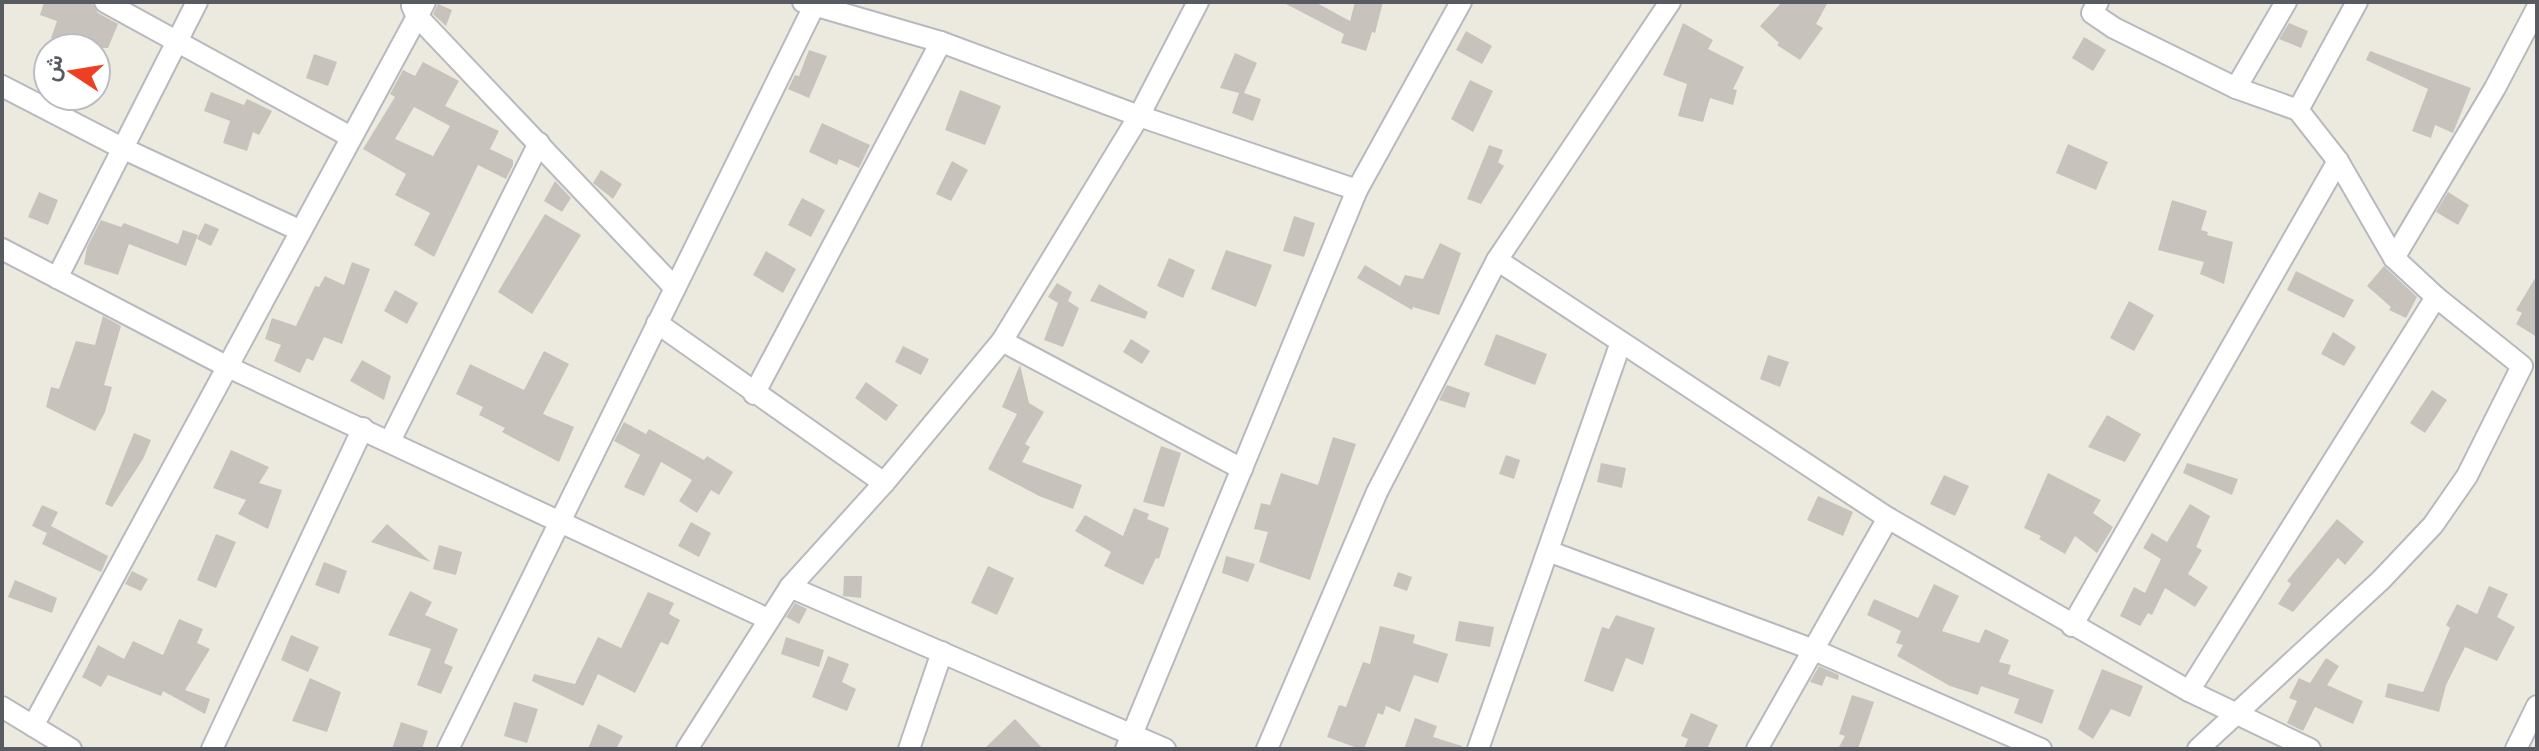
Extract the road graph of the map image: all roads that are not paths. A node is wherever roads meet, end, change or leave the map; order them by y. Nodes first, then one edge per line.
1 (105, 2) edge
2 (197, 2) edge
3 (1198, 2) edge
4 (1461, 2) edge
5 (1670, 2) edge
6 (2286, 2) edge
7 (2357, 2) edge
8 (811, 4) edge
9 (417, 6) edge
10 (2088, 6) edge
11 (2537, 8) edge
12 (178, 39) junction
13 (941, 42) junction
14 (2, 86) edge
15 (2236, 88) junction
16 (2298, 110) junction
17 (1139, 116) junction
18 (349, 136) junction
19 (539, 143) junction
20 (122, 148) junction
21 (2338, 161) junction
22 (1357, 190) junction
23 (299, 230) junction
24 (2, 249) edge
25 (2394, 258) junction
26 (1497, 260) junction
27 (57, 278) junction
28 (675, 288) junction
29 (2436, 297) junction
30 (657, 323) junction
31 (1002, 341) junction
32 (1621, 342) junction
33 (2530, 360) edge
34 (228, 367) junction
35 (754, 394) junction
36 (363, 428) junction
37 (390, 441) junction
38 (1242, 469) junction
39 (884, 483) junction
40 (1888, 518) junction
41 (559, 522) junction
42 (1548, 551) junction
43 (790, 587) junction
44 (768, 619) junction
45 (2072, 626) junction
46 (1814, 650) junction
47 (942, 652) junction
48 (2189, 691) junction
49 (2537, 706) edge
50 (2, 707) edge
51 (2238, 715) junction
52 (33, 726) junction
53 (1128, 742) edge
54 (2305, 748) edge
55 (71, 749) edge
56 (212, 749) edge
57 (448, 749) edge
58 (687, 749) edge
59 (909, 749) edge
60 (1165, 749) edge
61 (1267, 749) edge
62 (1478, 749) edge
63 (1757, 749) edge
64 (2041, 749) edge
65 (2198, 749) edge
66 (2516, 749) edge

1 - 12 street
2 - 12 street
3 - 17 street
4 - 22 street
5 - 26 street
6 - 15 street
7 - 16 street
8 - 13 street
8 - 28 street
9 - 18 street
9 - 19 street
10 - 15 street
11 - 25 street
12 - 18 street
12 - 20 street
13 - 17 street
13 - 35 street
14 - 20 street
15 - 16 street
16 - 21 street
17 - 22 street
17 - 31 street
18 - 23 street
19 - 28 street
19 - 37 street
20 - 23 street
20 - 27 street
21 - 25 street
21 - 45 street
22 - 38 street
23 - 34 street
24 - 27 street
25 - 29 street
26 - 32 street
26 - 61 street
27 - 34 street
28 - 30 street
29 - 33 street
29 - 48 street
30 - 35 street
30 - 41 street
31 - 38 street
31 - 39 street
32 - 40 street
32 - 42 street
33 - 51 street
34 - 36 street
34 - 52 street
35 - 39 street
36 - 37 street
36 - 56 street
37 - 41 street
38 - 53 street
39 - 43 street
40 - 45 street
40 - 46 street
41 - 44 street
41 - 57 street
42 - 46 street
42 - 62 street
43 - 44 street
43 - 47 street
44 - 58 street
45 - 48 street
46 - 63 street
46 - 64 street
47 - 53 street
47 - 59 street
48 - 51 street
49 - 66 street
50 - 52 street
51 - 54 street
51 - 65 street
52 - 55 street
53 - 60 street

